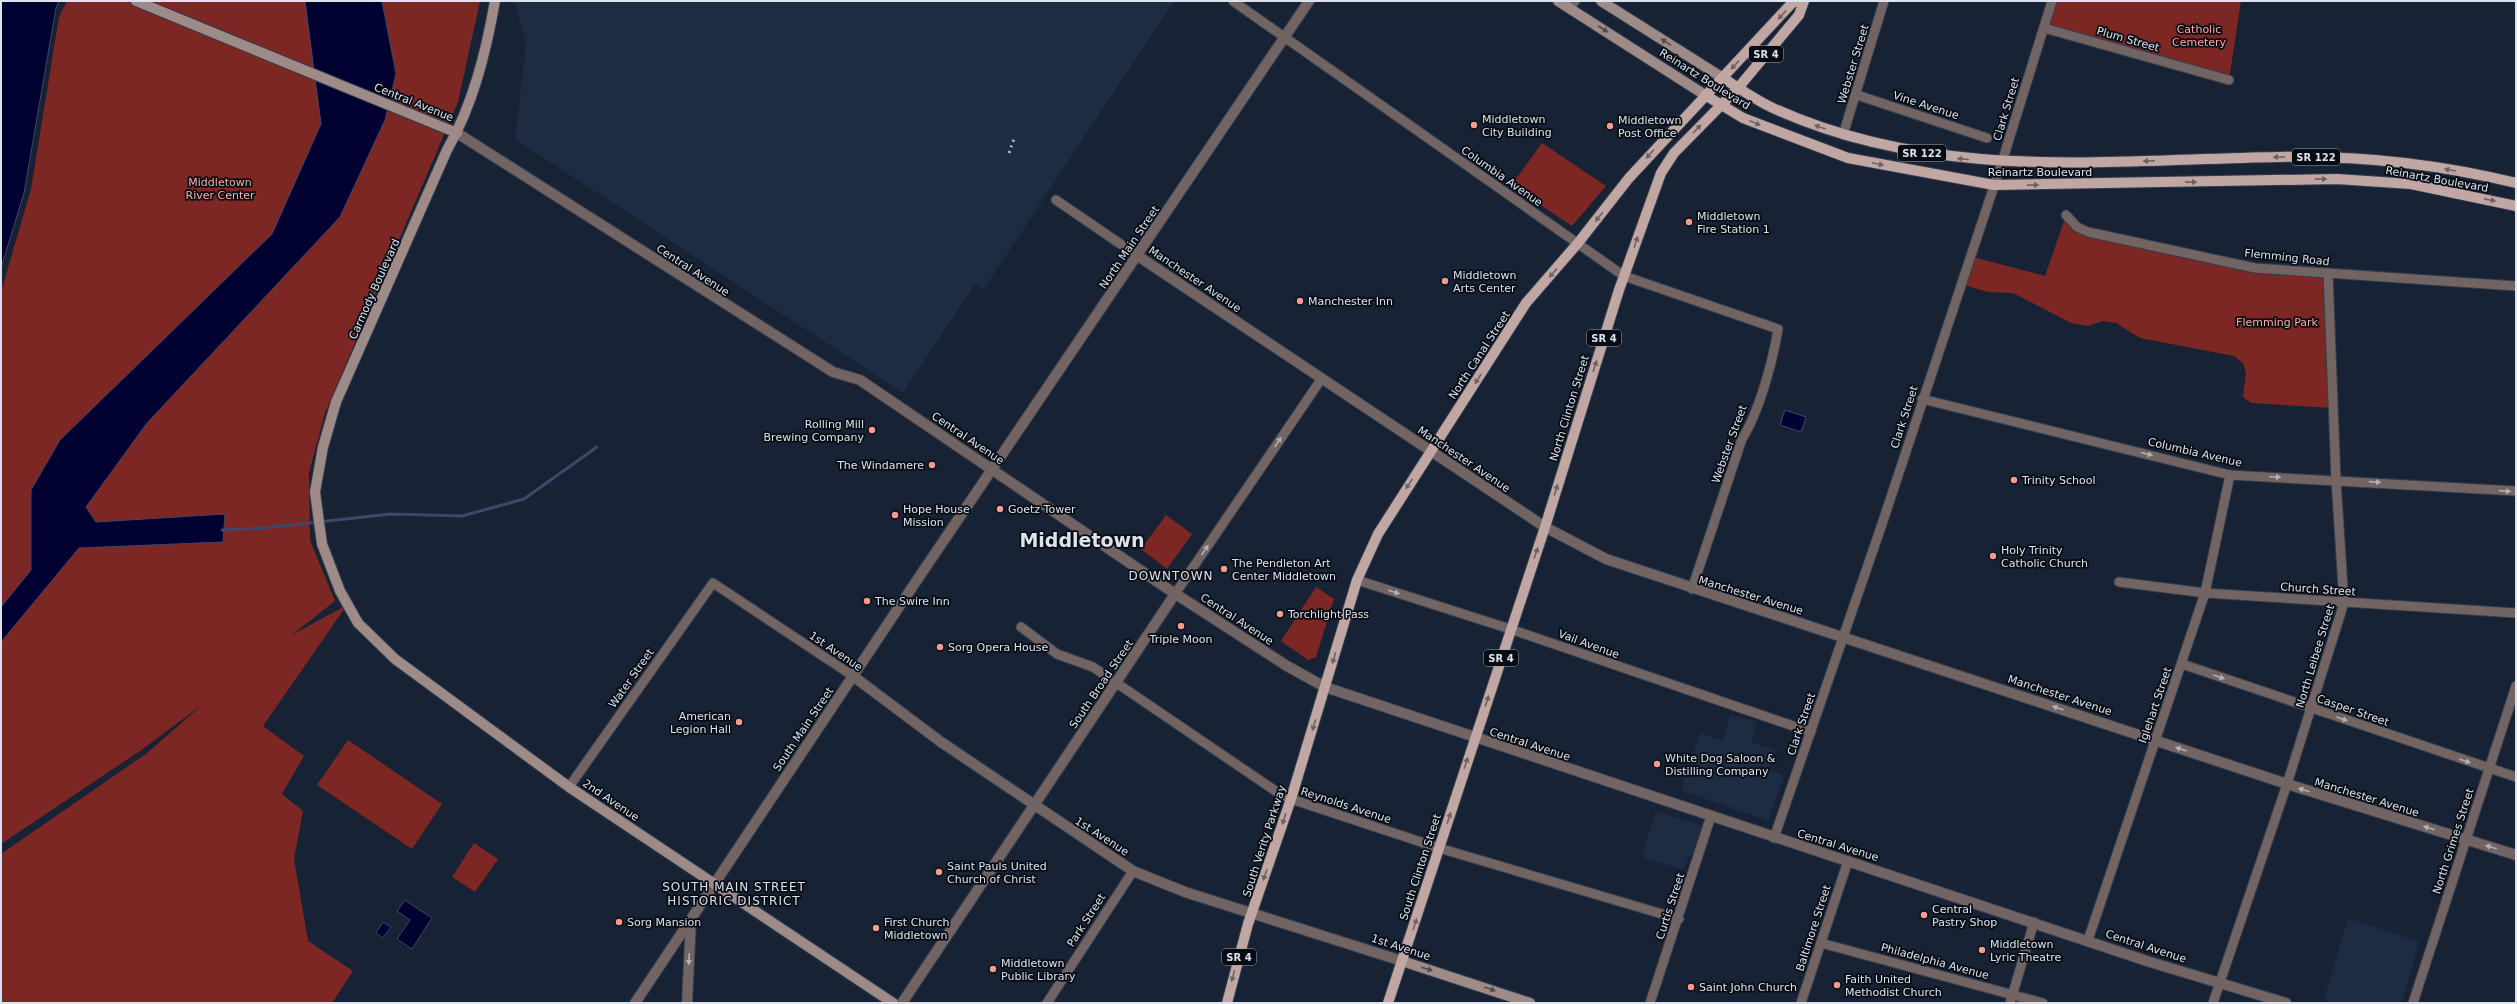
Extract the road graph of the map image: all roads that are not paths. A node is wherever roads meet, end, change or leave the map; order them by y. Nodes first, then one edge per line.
1 (136, 1) edge
2 (495, 1) edge
3 (1234, 1) edge
4 (1309, 1) edge
5 (1558, 1) edge
6 (1601, 1) edge
7 (1798, 1) edge
8 (1804, 1) edge
9 (1884, 1) edge
10 (2052, 1) edge
11 (1573, 5) edge
12 (2044, 28) junction
13 (1285, 37) junction
14 (1723, 78) junction
15 (2229, 80) dead end
16 (1738, 88) junction
17 (1705, 95) junction
18 (1857, 95) junction
19 (1720, 104) junction
20 (457, 133) junction
21 (1843, 134) junction
22 (1987, 138) dead end
23 (2002, 162) junction
24 (2516, 183) edge
25 (1994, 185) junction
26 (1056, 200) dead end
27 (2516, 206) edge
28 (2066, 214) dead end
29 (1578, 243) junction
30 (1138, 256) junction
31 (2328, 273) junction
32 (1624, 276) junction
33 (2516, 286) edge
34 (1778, 329) joint
35 (1322, 378) junction
36 (1922, 398) junction
37 (1431, 451) junction
38 (993, 469) junction
39 (2230, 475) junction
40 (2336, 480) junction
41 (2516, 491) edge
42 (1545, 527) junction
43 (1357, 580) junction
44 (2118, 582) dead end
45 (713, 583) joint
46 (1692, 589) junction
47 (340, 591) joint
48 (2205, 593) junction
49 (1175, 594) junction
50 (2344, 604) junction
51 (2516, 613) edge
52 (1021, 627) dead end
53 (1510, 629) junction
54 (1843, 636) junction
55 (2182, 664) junction
56 (853, 676) junction
57 (1116, 683) junction
58 (2516, 686) edge
59 (1325, 687) junction
60 (2311, 709) junction
61 (1811, 732) junction
62 (1474, 738) junction
63 (2155, 740) junction
64 (2488, 769) junction
65 (2516, 777) edge
66 (2287, 784) junction
67 (569, 787) junction
68 (1291, 799) junction
69 (1034, 805) junction
70 (1711, 816) junction
71 (1774, 838) junction
72 (2466, 840) junction
73 (1440, 848) junction
74 (2516, 855) edge
75 (1848, 861) junction
76 (1133, 871) junction
77 (715, 884) junction
78 (1253, 912) junction
79 (1679, 919) junction
80 (691, 920) junction
81 (2034, 922) junction
82 (2088, 940) junction
83 (1821, 942) junction
84 (1402, 960) junction
85 (2220, 983) junction
86 (2011, 999) edge
87 (635, 1003) edge
88 (687, 1003) edge
89 (893, 1003) edge
90 (902, 1003) edge
91 (1047, 1003) edge
92 (1227, 1003) edge
93 (1388, 1003) edge
94 (1530, 1003) edge
95 (1650, 1003) edge
96 (1801, 1003) edge
97 (2043, 1003) edge
98 (2213, 1003) edge
99 (2286, 1003) edge
100 (2413, 1003) edge

1 - 20 main road, Central Avenue
2 - 20 main road, Carmody Boulevard
3 - 13 street, Columbia Avenue
4 - 13 street, North Main Street
5 - 11 main road, Reinartz Boulevard
14 -> 6 main road, Reinartz Boulevard / SR 122
7 -> 14 main road, SR 4
8 - 16 main road, SR 4
9 - 18 street, Webster Street
10 - 12 street, Clark Street
11 -> 17 main road, Reinartz Boulevard
12 - 15 street, Plum Street
12 - 23 street, Clark Street
13 - 29 street, Columbia Avenue
13 - 30 street, North Main Street
14 - 16 main road, Reinartz Boulevard / SR 122
14 - 17 main road, North Canal Street / SR 4
16 - 19 main road, SR 4
21 -> 16 main road, Reinartz Boulevard / SR 122
17 - 19 main road, Reinartz Boulevard
17 -> 29 main road, North Canal Street / SR 4
18 - 21 street, Webster Street
18 - 22 street, Vine Avenue
19 -> 25 main road, Reinartz Boulevard
32 -> 19 main road, North Clinton Street / SR 4
20 - 38 street, Central Avenue
20 - 47 main road, Carmody Boulevard
23 -> 21 main road, Reinartz Boulevard / SR 122
24 -> 23 main road, Reinartz Boulevard / SR 122
23 - 25 street, Clark Street
25 -> 27 main road, Reinartz Boulevard
25 - 36 street, Clark Street
26 - 30 street, Manchester Avenue
28 - 31 street, Flemming Road
29 - 32 street, Columbia Avenue
29 -> 37 main road, North Canal Street / SR 4
30 - 35 street, Manchester Avenue
30 - 38 street, North Main Street
31 - 33 street, Flemming Road
31 - 40 street, North Leibee Street
32 - 34 street, Columbia Avenue
42 -> 32 main road, North Clinton Street / SR 4
34 - 46 street, Webster Street
35 - 37 street, Manchester Avenue
49 -> 35 street, South Broad Street
36 -> 39 street, Columbia Avenue
36 - 54 street, Clark Street
37 - 42 street, Manchester Avenue
37 -> 43 main road, North Canal Street / SR 4
38 - 49 street, Central Avenue
38 - 56 street, South Main Street
39 -> 40 street, Columbia Avenue
39 - 48 street, Iglehart Street
40 -> 41 street, Columbia Avenue
40 - 50 street, North Leibee Street
42 - 46 street, Manchester Avenue
53 -> 42 main road, North Clinton Street / SR 4
43 -> 53 street, Vail Avenue
43 -> 59 main road, North Canal Street / SR 4
44 - 48 street, Church Street
45 - 56 street, 1st Avenue
45 - 67 street, Water Street
46 - 54 street, Manchester Avenue
47 - 67 main road, 2nd Avenue
48 - 50 street, Church Street
48 - 55 street, Iglehart Street
49 - 57 street, South Broad Street
49 - 59 street, Central Avenue
50 - 51 street, Church Street
50 - 60 street, North Leibee Street
52 - 57 street, Reynolds Avenue
53 - 61 street, Vail Avenue
62 -> 53 main road, North Clinton Street / SR 4
54 - 61 street, Clark Street
63 -> 54 street, Manchester Avenue
55 -> 60 street, Casper Street
55 - 63 street, Iglehart Street
56 - 69 street, 1st Avenue
56 - 77 street, South Main Street
57 - 68 street, Reynolds Avenue
57 - 69 street, South Broad Street
58 - 64 street, North Grimes Street
59 - 62 street, Central Avenue
59 -> 68 main road, South Verity Parkway / SR 4
60 -> 64 street, Casper Street
60 - 66 street, North Leibee Street
61 - 71 street, Clark Street
62 - 70 street, Central Avenue
73 -> 62 main road, South Clinton Street / SR 4
66 -> 63 street, Manchester Avenue
63 - 82 street, Iglehart Street
64 - 65 street, Casper Street
64 - 72 street, North Grimes Street
72 -> 66 street, Manchester Avenue
66 - 85 street, North Leibee Street
67 - 77 main road, 2nd Avenue
68 - 73 street, Reynolds Avenue
68 -> 78 main road, South Verity Parkway / SR 4
69 - 76 street, 1st Avenue
69 - 90 street, South Broad Street
70 - 71 street, Central Avenue
70 - 79 street, Curtis Street
71 - 75 street, Central Avenue
74 -> 72 street, Manchester Avenue
72 - 100 street, North Grimes Street
73 - 79 street, Reynolds Avenue
84 -> 73 main road, South Clinton Street / SR 4
75 - 81 street, Central Avenue
75 - 83 street, Baltimore Street
76 - 78 street, 1st Avenue
76 - 91 street, Park Street
77 - 80 street, South Main Street
77 - 89 main road, 2nd Avenue
78 - 84 street, 1st Avenue
78 -> 92 main road, South Verity Parkway / SR 4
79 - 95 street, Curtis Street
80 - 87 street, South Main Street
80 -> 88 street
81 - 82 street, Central Avenue
81 - 86 street
82 - 85 street, Central Avenue
83 - 86 street, Philadelphia Avenue
83 - 96 street, Baltimore Street
84 - 93 main road, South Clinton Street / SR 4
84 -> 94 main road, 1st Avenue
85 - 98 street, North Leibee Street
85 - 99 street, Central Avenue
86 - 97 street, Philadelphia Avenue

